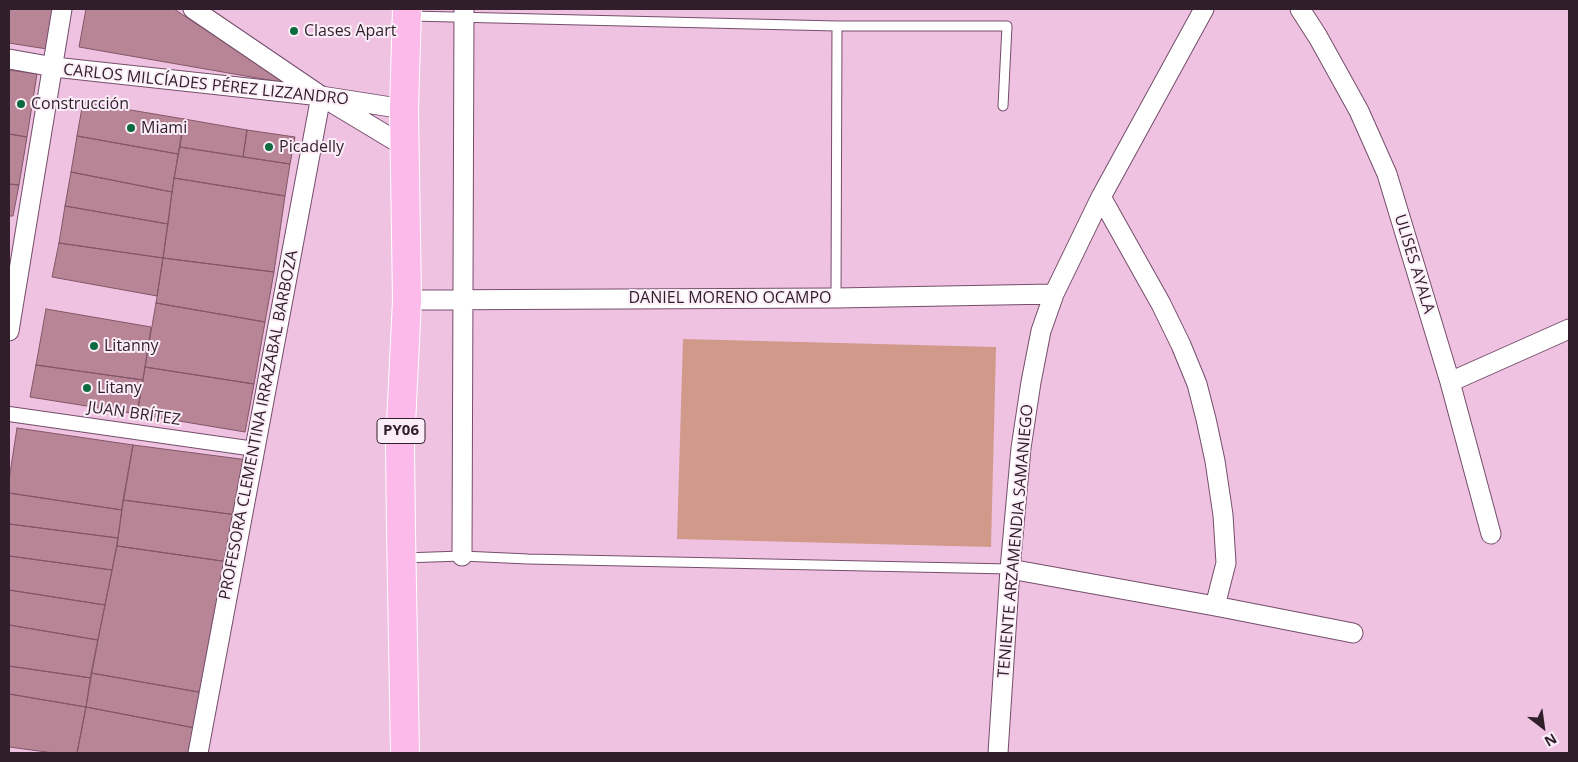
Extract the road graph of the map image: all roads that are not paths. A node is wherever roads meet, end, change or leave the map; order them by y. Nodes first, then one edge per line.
1 (62, 9) edge
2 (193, 9) edge
3 (1204, 9) edge
4 (1300, 9) edge
5 (407, 12) edge
6 (464, 13) edge
7 (837, 26) junction
8 (9, 59) edge
9 (54, 67) junction
10 (321, 96) junction
11 (1003, 106) dead end
12 (404, 109) junction
13 (404, 146) junction
14 (1101, 197) junction
15 (1054, 294) junction
16 (836, 298) junction
17 (462, 299) junction
18 (407, 300) junction
19 (1569, 328) edge
20 (9, 331) edge
21 (1450, 382) junction
22 (9, 414) edge
23 (255, 448) junction
24 (1492, 534) dead end
25 (462, 556) junction
26 (402, 558) junction
27 (1010, 569) junction
28 (1215, 606) junction
29 (1353, 633) dead end
30 (198, 753) edge
31 (405, 753) edge
32 (998, 753) edge

1 - 9 street
2 - 10 street
3 - 14 street, TENIENTE ARZAMENDIA SAMANIEGO
4 - 21 street, ULISES AYALA
5 - 6 lane
5 - 12 highway, PY06
6 - 7 lane
6 - 17 street
7 - 11 lane
7 - 16 lane
8 - 9 street, CARLOS MILCÍADES PÉREZ LIZZANDRO
9 - 10 street, CARLOS MILCÍADES PÉREZ LIZZANDRO
9 - 20 street
10 - 12 street, CARLOS MILCÍADES PÉREZ LIZZANDRO
10 - 13 street
10 - 23 street, PROFESORA CLEMENTINA IRRAZABAL BARBOZA
12 - 13 highway, PY06
13 - 18 highway, PY06
14 - 15 street, TENIENTE ARZAMENDIA SAMANIEGO
14 - 28 street
15 - 16 street, DANIEL MORENO OCAMPO
15 - 27 street, TENIENTE ARZAMENDIA SAMANIEGO
16 - 17 street, DANIEL MORENO OCAMPO
17 - 18 street, DANIEL MORENO OCAMPO
17 - 25 street
18 - 26 highway, PY06
19 - 21 street
21 - 24 street, ULISES AYALA
22 - 23 street, JUAN BRÍTEZ
23 - 30 street, PROFESORA CLEMENTINA IRRAZABAL BARBOZA
25 - 26 lane
25 - 27 lane
26 - 31 highway, PY06
27 - 28 street
27 - 32 street, TENIENTE ARZAMENDIA SAMANIEGO
28 - 29 street

